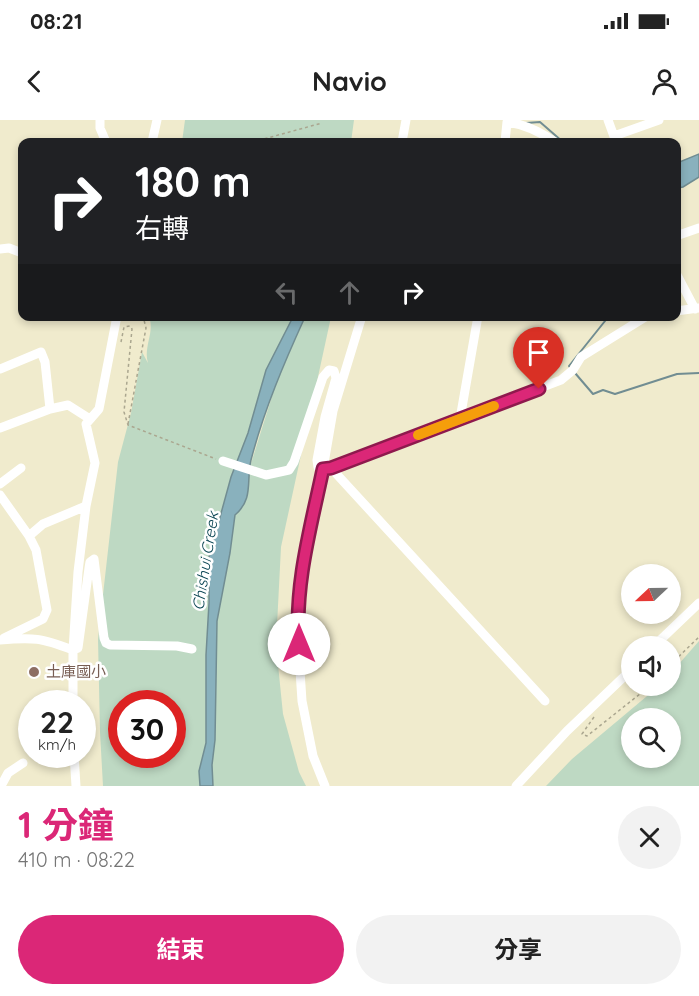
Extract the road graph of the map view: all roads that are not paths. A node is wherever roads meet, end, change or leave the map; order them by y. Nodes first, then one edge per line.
1 (100, 120) edge
2 (157, 120) edge
3 (406, 120) edge
4 (608, 120) edge
5 (659, 120) edge
6 (104, 138) edge
7 (153, 138) edge
8 (403, 138) edge
9 (505, 138) edge
10 (549, 138) edge
11 (615, 138) edge
12 (617, 138) edge
13 (699, 228) edge
14 (681, 234) edge
15 (0, 249) edge
16 (18, 251) edge
17 (681, 281) edge
18 (697, 308) edge
19 (681, 310) edge
20 (116, 321) edge
21 (360, 321) edge
22 (477, 321) edge
23 (639, 321) edge
24 (0, 369) edge
25 (50, 409) junction
26 (90, 419) junction
27 (460, 419) junction
28 (0, 428) edge
29 (222, 461) road end
30 (21, 468) dead end
31 (327, 468) junction
32 (0, 484) edge
33 (0, 495) edge
34 (86, 506) junction
35 (28, 536) junction
36 (699, 603) edge
37 (664, 636) edge
38 (0, 640) edge
39 (192, 649) dead end
40 (73, 650) junction
41 (621, 679) edge
42 (73, 690) edge
43 (545, 701) dead end
44 (18, 766) edge
45 (75, 768) edge
46 (1, 786) edge
47 (76, 786) edge
48 (324, 786) edge
49 (516, 786) edge

1 - 6 street
2 - 7 street
3 - 8 street
4 - 11 street
5 - 12 street
9 - 10 street
13 - 14 street
15 - 16 street
17 - 18 street
18 - 19 street
20 - 26 street
21 - 31 street
22 - 27 street
23 - 27 street
24 - 25 street
25 - 26 street
25 - 28 street
26 - 34 street
27 - 31 street
29 - 31 street
30 - 32 street
31 - 43 street
31 - 48 street
33 - 35 street
34 - 35 street
34 - 40 street
35 - 38 street
36 - 37 street
38 - 40 street
39 - 40 street
40 - 42 street
41 - 49 street
44 - 46 street
45 - 47 street

